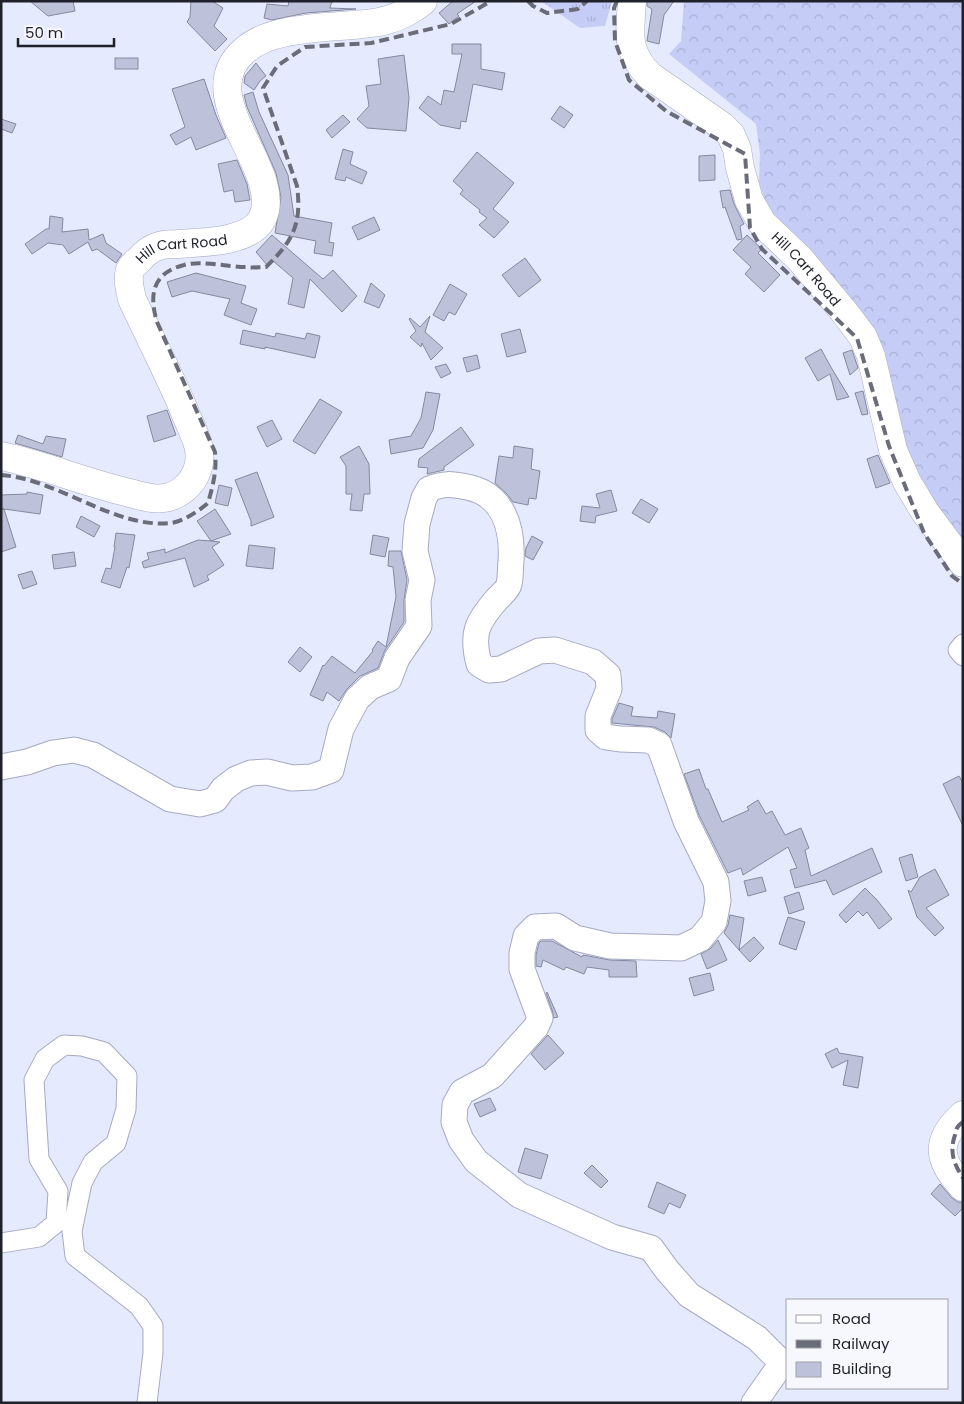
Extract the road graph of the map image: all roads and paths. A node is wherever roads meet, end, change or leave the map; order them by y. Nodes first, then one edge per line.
1 (423, 1) edge
2 (632, 1) edge
3 (1, 456) edge
4 (963, 562) edge
5 (963, 644) edge
6 (963, 656) edge
7 (1, 767) edge
8 (963, 1115) edge
9 (963, 1187) edge
10 (1, 1243) edge
11 (146, 1403) edge
12 (754, 1403) edge

1 - 3 highway, Hill Cart Road
2 - 4 highway, Hill Cart Road
5 - 6 street
7 - 12 main road
8 - 9 highway
10 - 11 street

